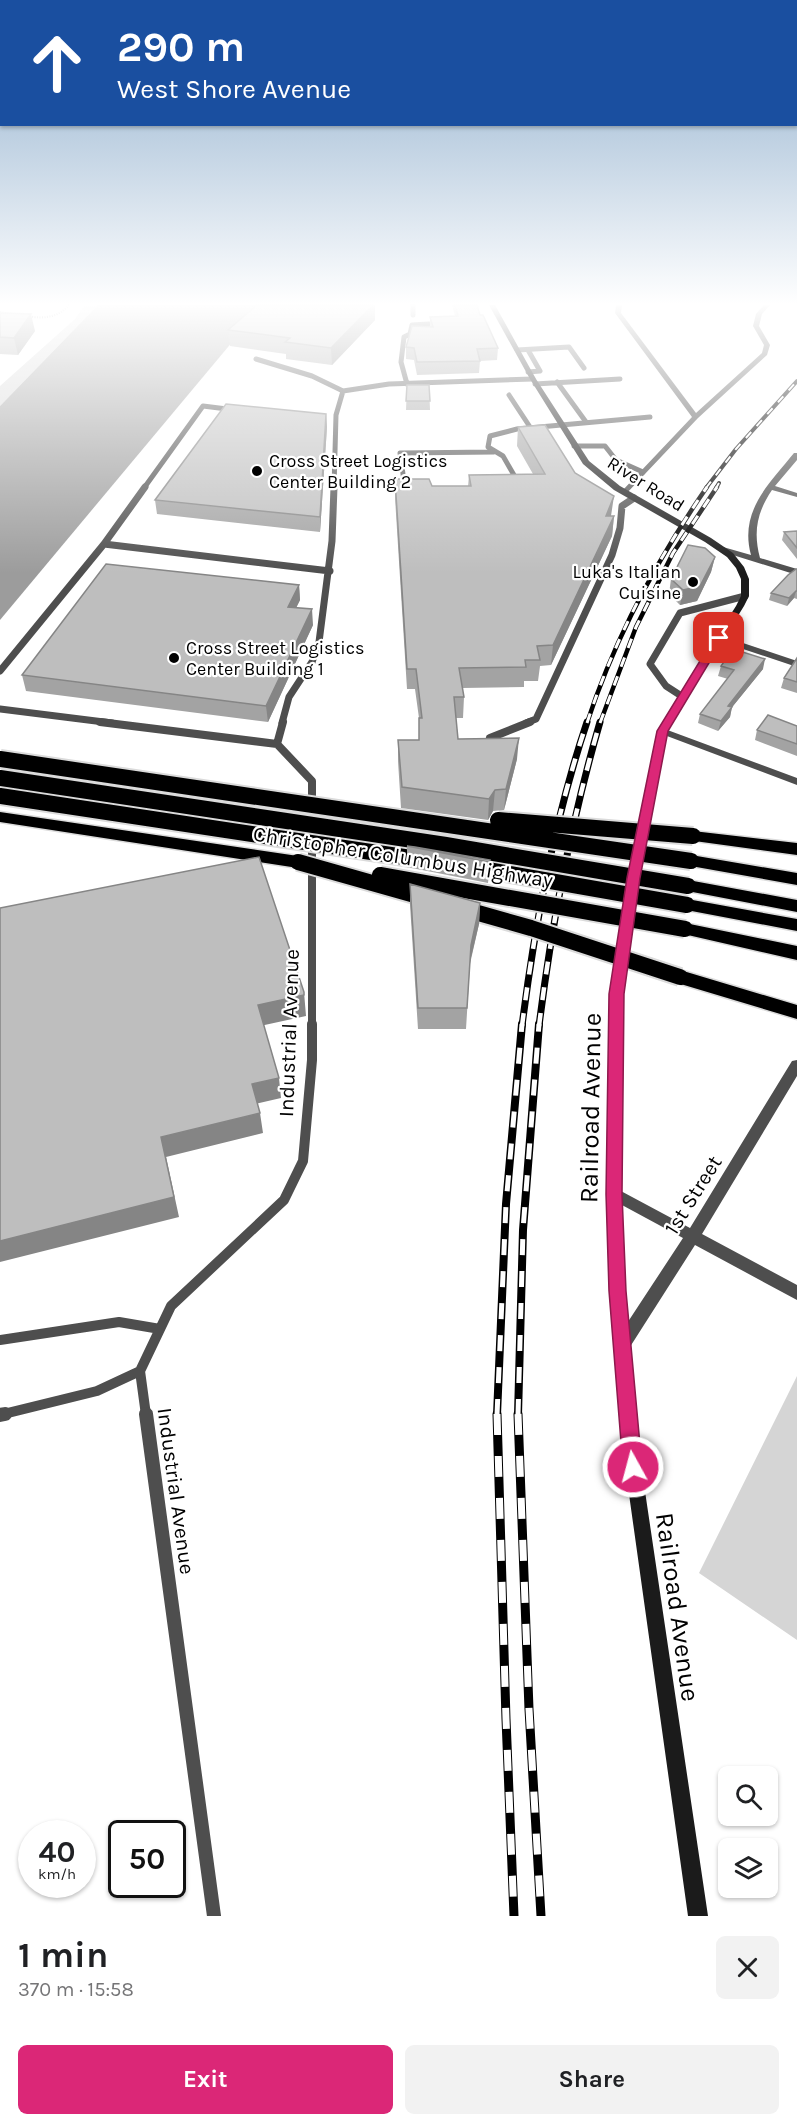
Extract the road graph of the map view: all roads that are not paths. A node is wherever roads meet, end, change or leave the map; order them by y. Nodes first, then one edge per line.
1 (341, 394) edge
2 (542, 394) edge
3 (566, 394) edge
4 (679, 394) edge
5 (721, 394) edge
6 (509, 395) dead end
7 (245, 411) edge
8 (650, 417) dead end
9 (696, 417) junction
10 (586, 422) junction
11 (561, 424) junction
12 (530, 427) junction
13 (574, 446) junction
14 (494, 452) junction
15 (797, 455) edge
16 (643, 472) junction
17 (513, 485) edge
18 (770, 487) junction
19 (409, 491) edge
20 (625, 493) junction
21 (797, 495) edge
22 (634, 498) junction
23 (104, 544) junction
24 (723, 549) junction
25 (756, 559) junction
26 (330, 571) junction
27 (797, 572) edge
28 (745, 596) junction
29 (719, 638) junction
30 (797, 664) edge
31 (0, 671) edge
32 (683, 697) junction
33 (0, 709) edge
34 (662, 731) junction
35 (490, 738) edge
36 (277, 744) junction
37 (0, 759) edge
38 (0, 778) edge
39 (797, 782) edge
40 (0, 796) edge
41 (329, 807) junction
42 (0, 816) edge
43 (797, 849) edge
44 (298, 862) junction
45 (797, 879) edge
46 (797, 906) edge
47 (797, 926) edge
48 (797, 953) edge
49 (797, 1012) edge
50 (797, 1065) edge
51 (614, 1194) junction
52 (693, 1235) junction
53 (797, 1293) edge
54 (160, 1329) junction
55 (0, 1340) edge
56 (622, 1346) junction
57 (140, 1371) junction
58 (0, 1415) edge
59 (214, 1916) edge
60 (698, 1916) edge

1 - 26 lane
2 - 11 main road, River Road
3 - 10 lane
4 - 9 street
5 - 9 street
6 - 12 lane
7 - 23 lane
8 - 10 lane
9 - 16 street
10 - 11 lane
11 - 12 lane
11 - 13 main road, River Road
12 - 14 lane
13 - 16 lane
13 - 20 main road, River Road
14 - 17 lane
14 - 19 lane
15 - 18 street
16 - 20 street
18 - 21 street
18 - 25 street
20 - 22 main road, River Road
22 - 24 main road, River Road
22 - 35 lane
23 - 26 lane
23 - 31 lane
24 - 25 street
24 - 28 main road, River Road
25 - 27 street
26 - 36 lane
28 - 29 main road
28 - 32 lane
29 - 30 street
29 - 32 main road
32 - 34 main road
33 - 36 lane
34 - 39 street
34 - 51 main road, Railroad Avenue
36 - 54 lane, Industrial Avenue
37 - 41 highway, Christopher Columbus Highway, bridge
38 - 46 highway, Christopher Columbus Highway, bridge
40 - 47 highway, Christopher Columbus Highway, bridge
41 - 43 highway, bridge
41 - 45 highway, Christopher Columbus Highway, bridge
42 - 44 highway, Christopher Columbus Highway
44 - 48 highway, Christopher Columbus Highway, bridge
44 - 49 highway, bridge
50 - 52 street, 1st Street
51 - 52 street
51 - 56 main road, Railroad Avenue
52 - 53 street
52 - 56 street, 1st Street
54 - 55 lane
54 - 57 lane, Industrial Avenue
56 - 60 main road, Railroad Avenue
57 - 58 lane
57 - 59 lane, Industrial Avenue

